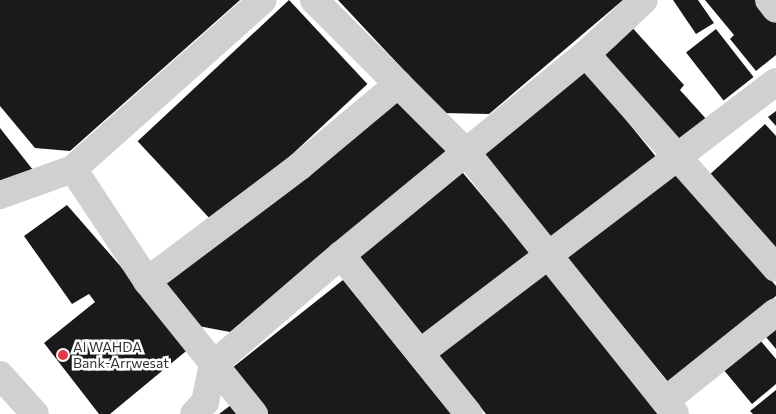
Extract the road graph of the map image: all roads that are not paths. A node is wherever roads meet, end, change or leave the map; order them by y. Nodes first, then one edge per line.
1 (263, 0) edge
2 (314, 0) edge
3 (644, 0) edge
4 (769, 0) edge
5 (776, 9) edge
6 (586, 54) junction
7 (776, 82) edge
8 (398, 84) junction
9 (466, 152) junction
10 (677, 157) junction
11 (73, 169) junction
12 (0, 195) edge
13 (341, 255) junction
14 (549, 255) junction
15 (776, 268) edge
16 (147, 281) junction
17 (776, 312) edge
18 (420, 353) junction
19 (213, 364) junction
20 (0, 375) edge
21 (670, 408) edge
22 (34, 414) edge
23 (194, 414) edge
24 (254, 414) edge
25 (469, 414) edge

1 - 11 street
2 - 8 street
3 - 6 street
4 - 5 street
6 - 9 street
6 - 10 street
7 - 10 street
8 - 9 street
8 - 16 street
9 - 13 street
9 - 14 street
10 - 14 street
10 - 15 street
11 - 12 street
11 - 16 street
13 - 18 street
13 - 19 street
14 - 18 street
14 - 21 street
16 - 19 street
17 - 21 street
18 - 25 street
19 - 23 street
19 - 24 street
20 - 22 street

